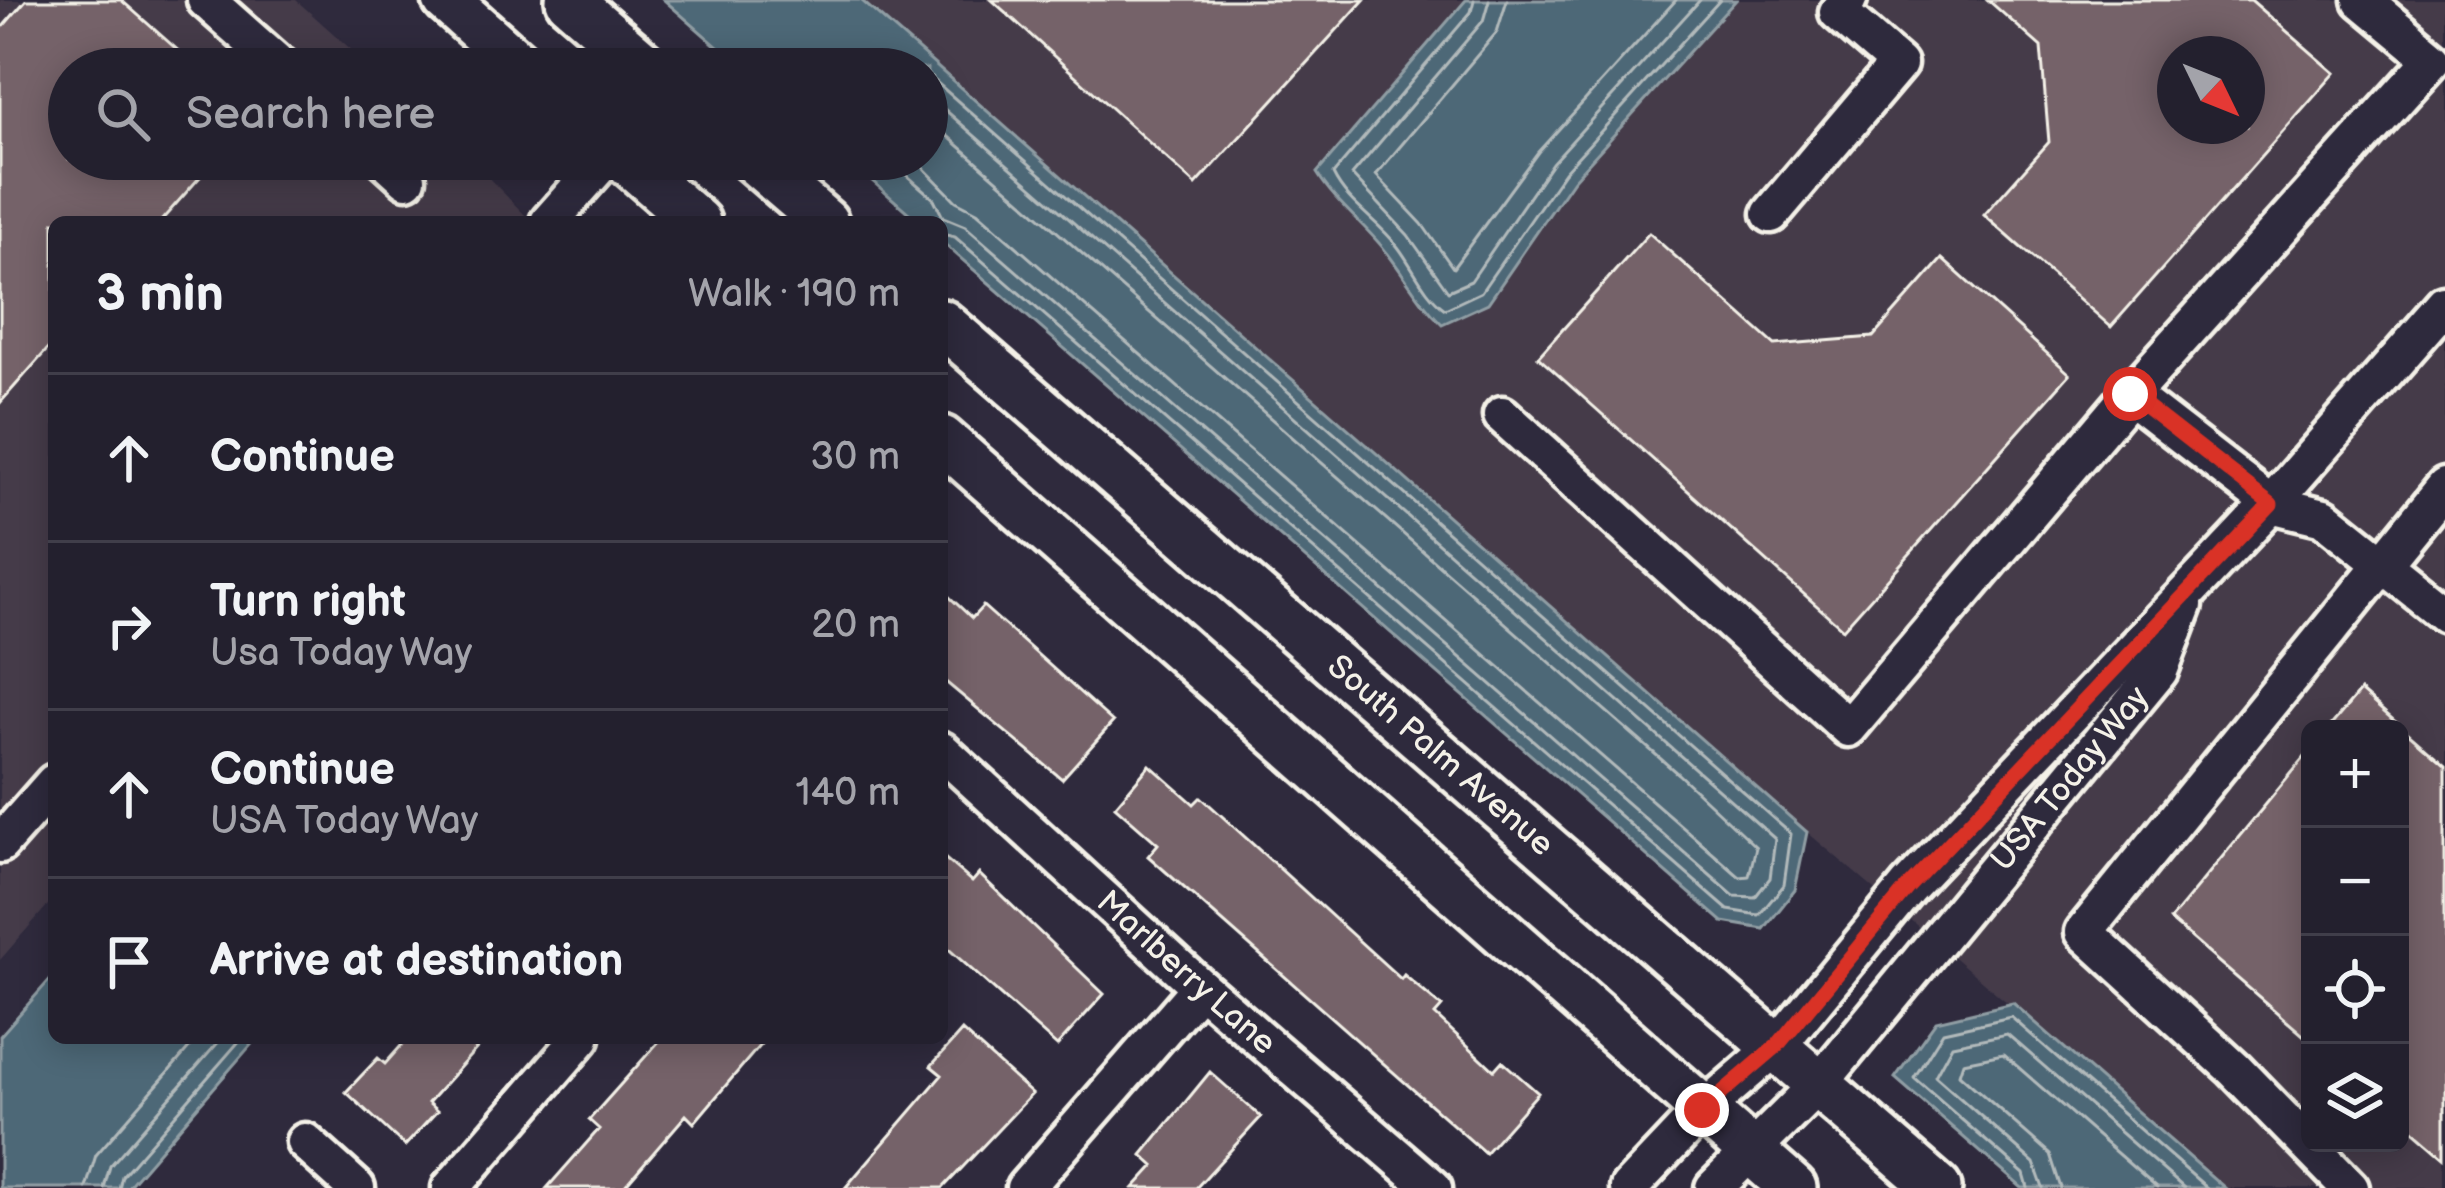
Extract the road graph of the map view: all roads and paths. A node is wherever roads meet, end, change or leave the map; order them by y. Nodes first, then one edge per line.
1 (206, 0) edge
2 (446, 0) edge
3 (569, 0) edge
4 (1848, 0) edge
5 (2362, 0) edge
6 (260, 48) edge
7 (500, 48) edge
8 (625, 48) edge
9 (586, 180) edge
10 (650, 180) edge
11 (776, 180) edge
12 (1771, 214) dead end
13 (554, 216) edge
14 (690, 216) edge
15 (818, 216) edge
16 (2445, 305) edge
17 (948, 328) edge
18 (2130, 394) junction
19 (1502, 415) dead end
20 (948, 444) edge
21 (2445, 487) edge
22 (2271, 504) junction
23 (2380, 561) junction
24 (2189, 590) junction
25 (2445, 614) edge
26 (948, 756) edge
27 (48, 790) edge
28 (0, 844) edge
29 (1200, 987) junction
30 (576, 1044) edge
31 (1777, 1046) junction
32 (1820, 1084) junction
33 (1702, 1110) junction
34 (305, 1142) dead end
35 (1752, 1153) junction
36 (356, 1188) edge
37 (451, 1188) edge
38 (1025, 1188) edge
39 (1433, 1188) edge
40 (1629, 1188) edge
41 (1714, 1188) edge
42 (1793, 1188) edge
43 (1937, 1188) edge
44 (2350, 1188) edge

1 - 6 street
2 - 7 main road
3 - 8 main road
4 - 12 street
5 - 18 street
9 - 13 street
10 - 14 main road
11 - 15 main road
16 - 22 street
17 - 31 main road, South Palm Avenue
18 - 19 street
18 - 22 street
20 - 33 main road
21 - 23 street
22 - 23 street
22 - 24 street
23 - 25 street
23 - 44 street
24 - 31 street, USA Today Way
24 - 32 street, USA Today Way
26 - 29 street, Marlberry Lane
27 - 28 street
29 - 38 street
29 - 39 street, Marlberry Lane
30 - 37 street
31 - 32 main road, South Palm Avenue
31 - 33 street, USA Today Way
32 - 35 street, USA Today Way
32 - 43 main road, South Palm Avenue
33 - 35 main road
33 - 40 street, USA Today Way
34 - 36 street
35 - 41 street, USA Today Way
35 - 42 main road

